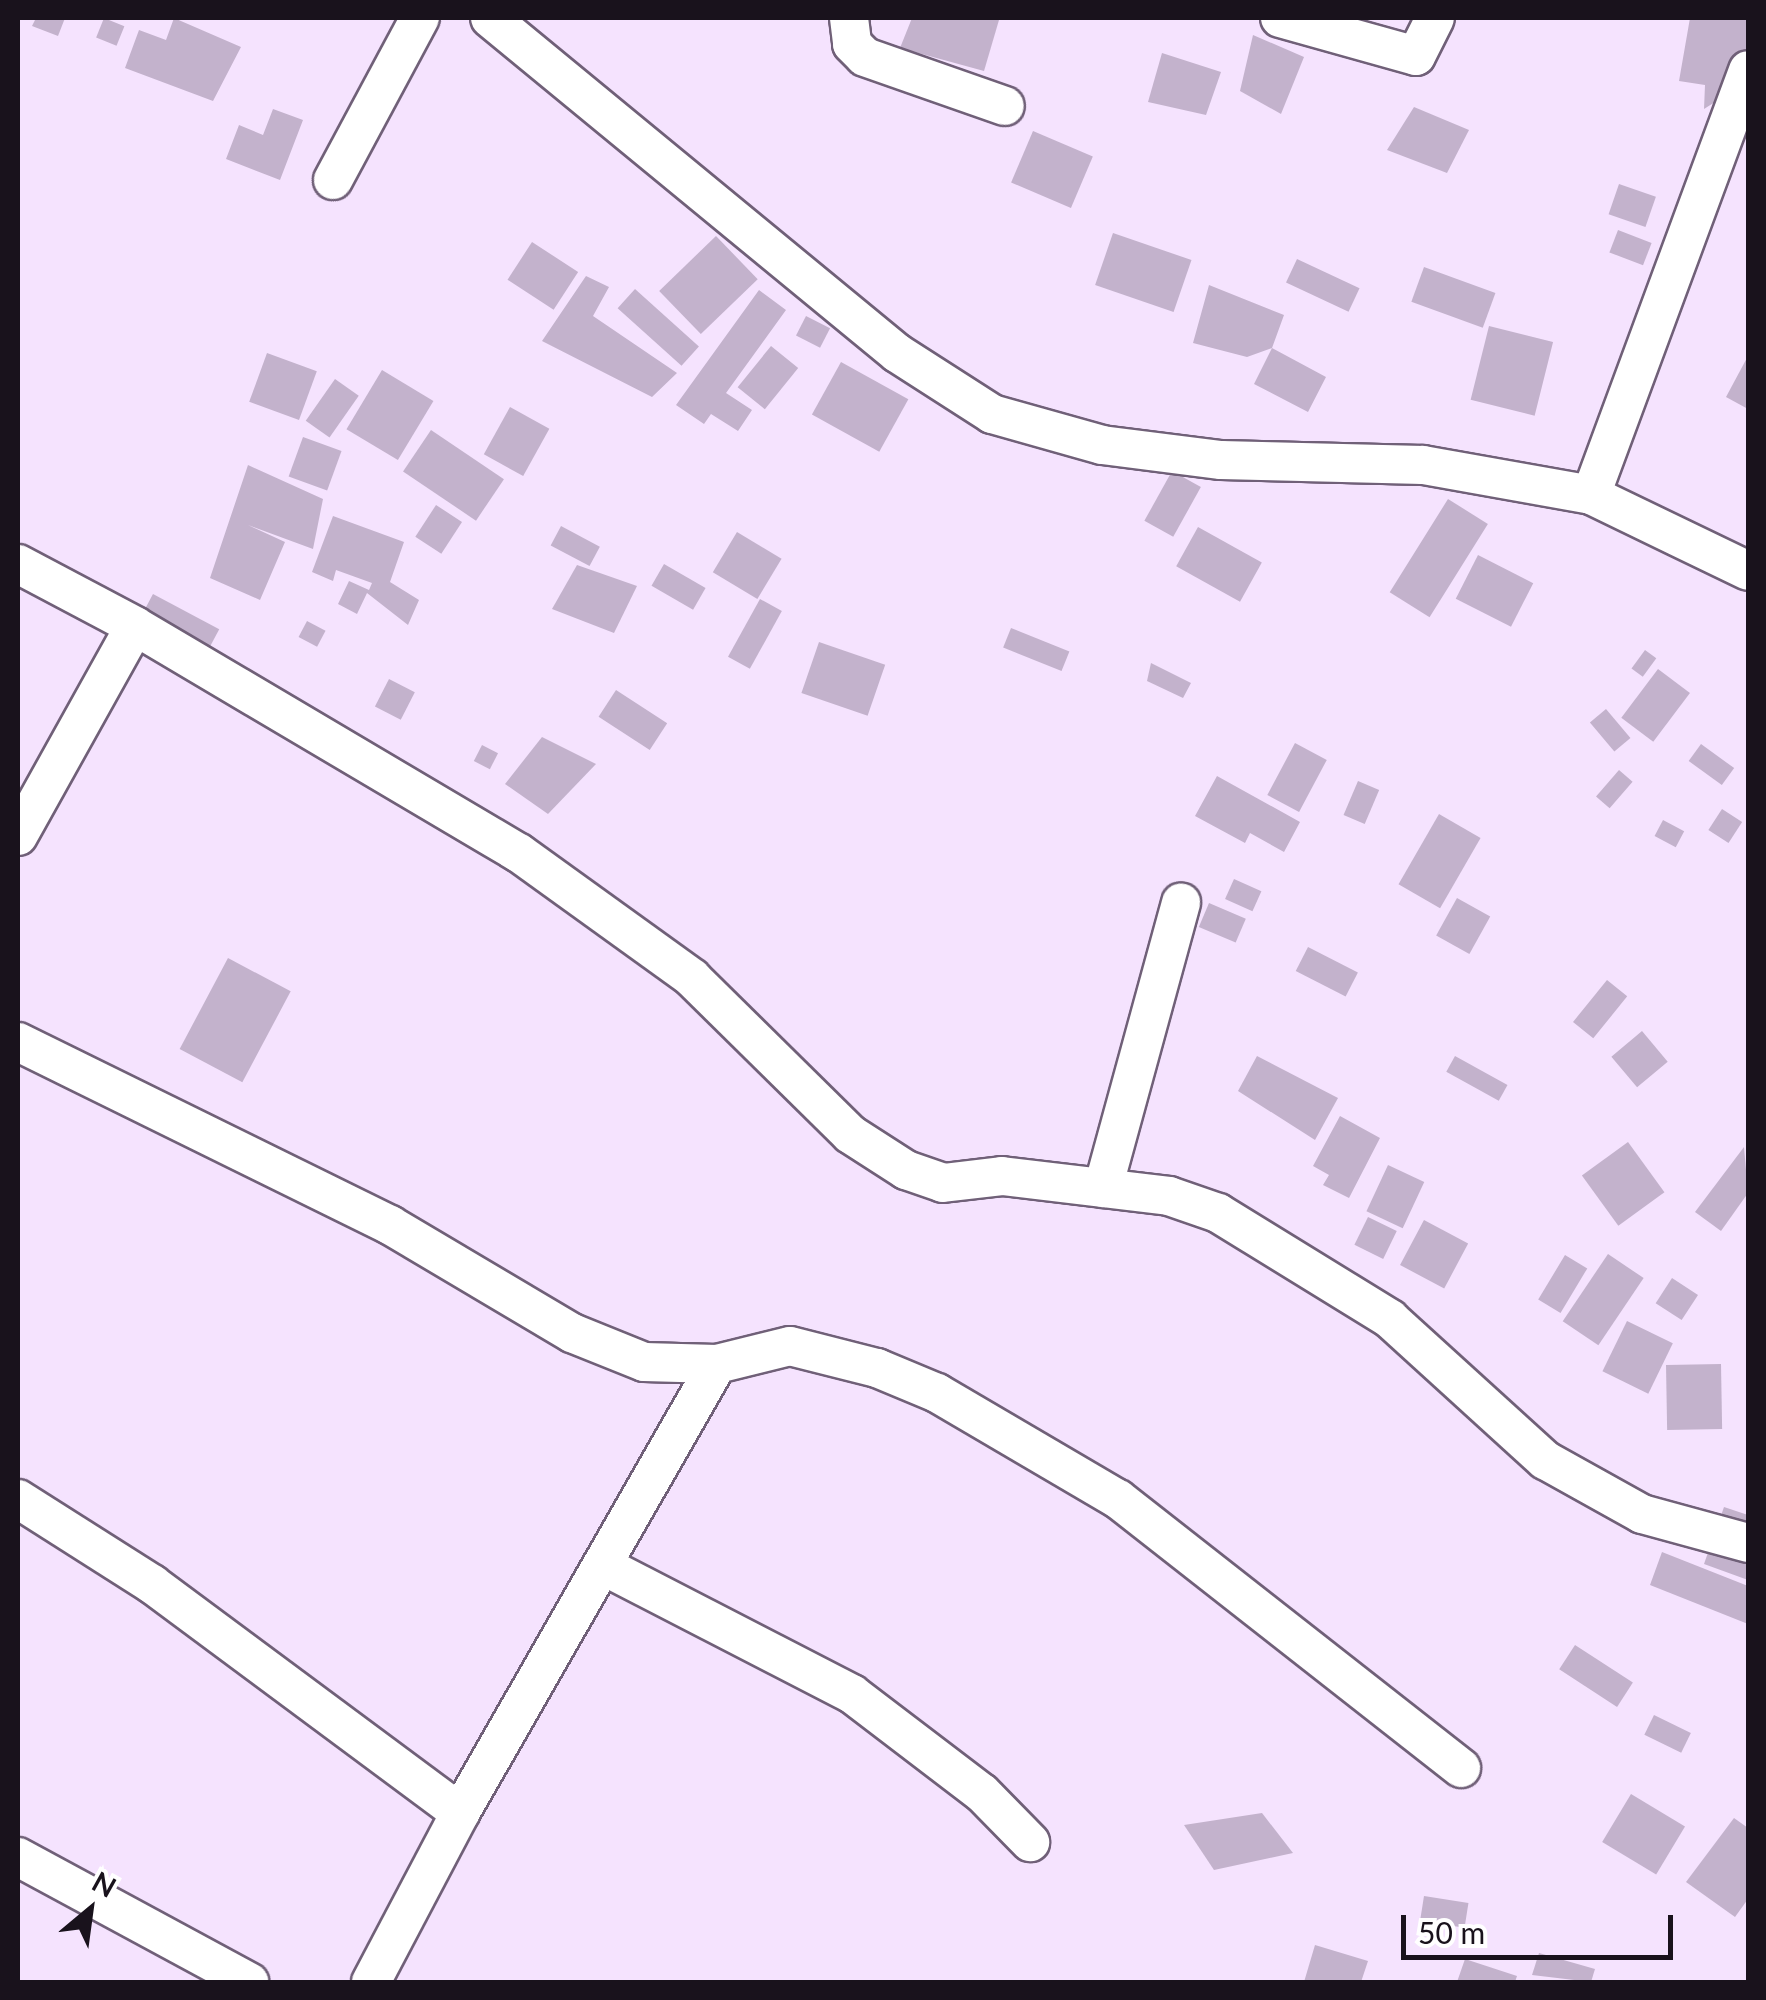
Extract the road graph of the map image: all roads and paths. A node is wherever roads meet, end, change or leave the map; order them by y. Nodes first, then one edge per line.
1 (420, 18) edge
2 (490, 18) edge
3 (848, 18) edge
4 (1280, 18) edge
5 (1435, 18) edge
6 (1748, 70) edge
7 (1004, 106) dead end
8 (334, 180) dead end
9 (1592, 495) junction
10 (18, 564) edge
11 (1748, 571) edge
12 (135, 626) junction
13 (18, 836) edge
14 (1182, 902) dead end
15 (18, 1042) edge
16 (1104, 1188) junction
17 (717, 1364) junction
18 (18, 1498) edge
19 (1748, 1544) edge
20 (604, 1566) junction
21 (1461, 1768) dead end
22 (460, 1813) junction
23 (1030, 1842) dead end
24 (18, 1857) edge
25 (249, 1982) edge
26 (371, 1982) edge

1 - 8 street
2 - 9 street
3 - 7 street
4 - 5 street
6 - 9 street
9 - 11 street
10 - 12 street
12 - 13 street
12 - 16 street
14 - 16 street
15 - 17 street
16 - 19 street
17 - 20 street
17 - 21 street
18 - 22 street
20 - 22 street
20 - 23 street
22 - 26 street
24 - 25 street

